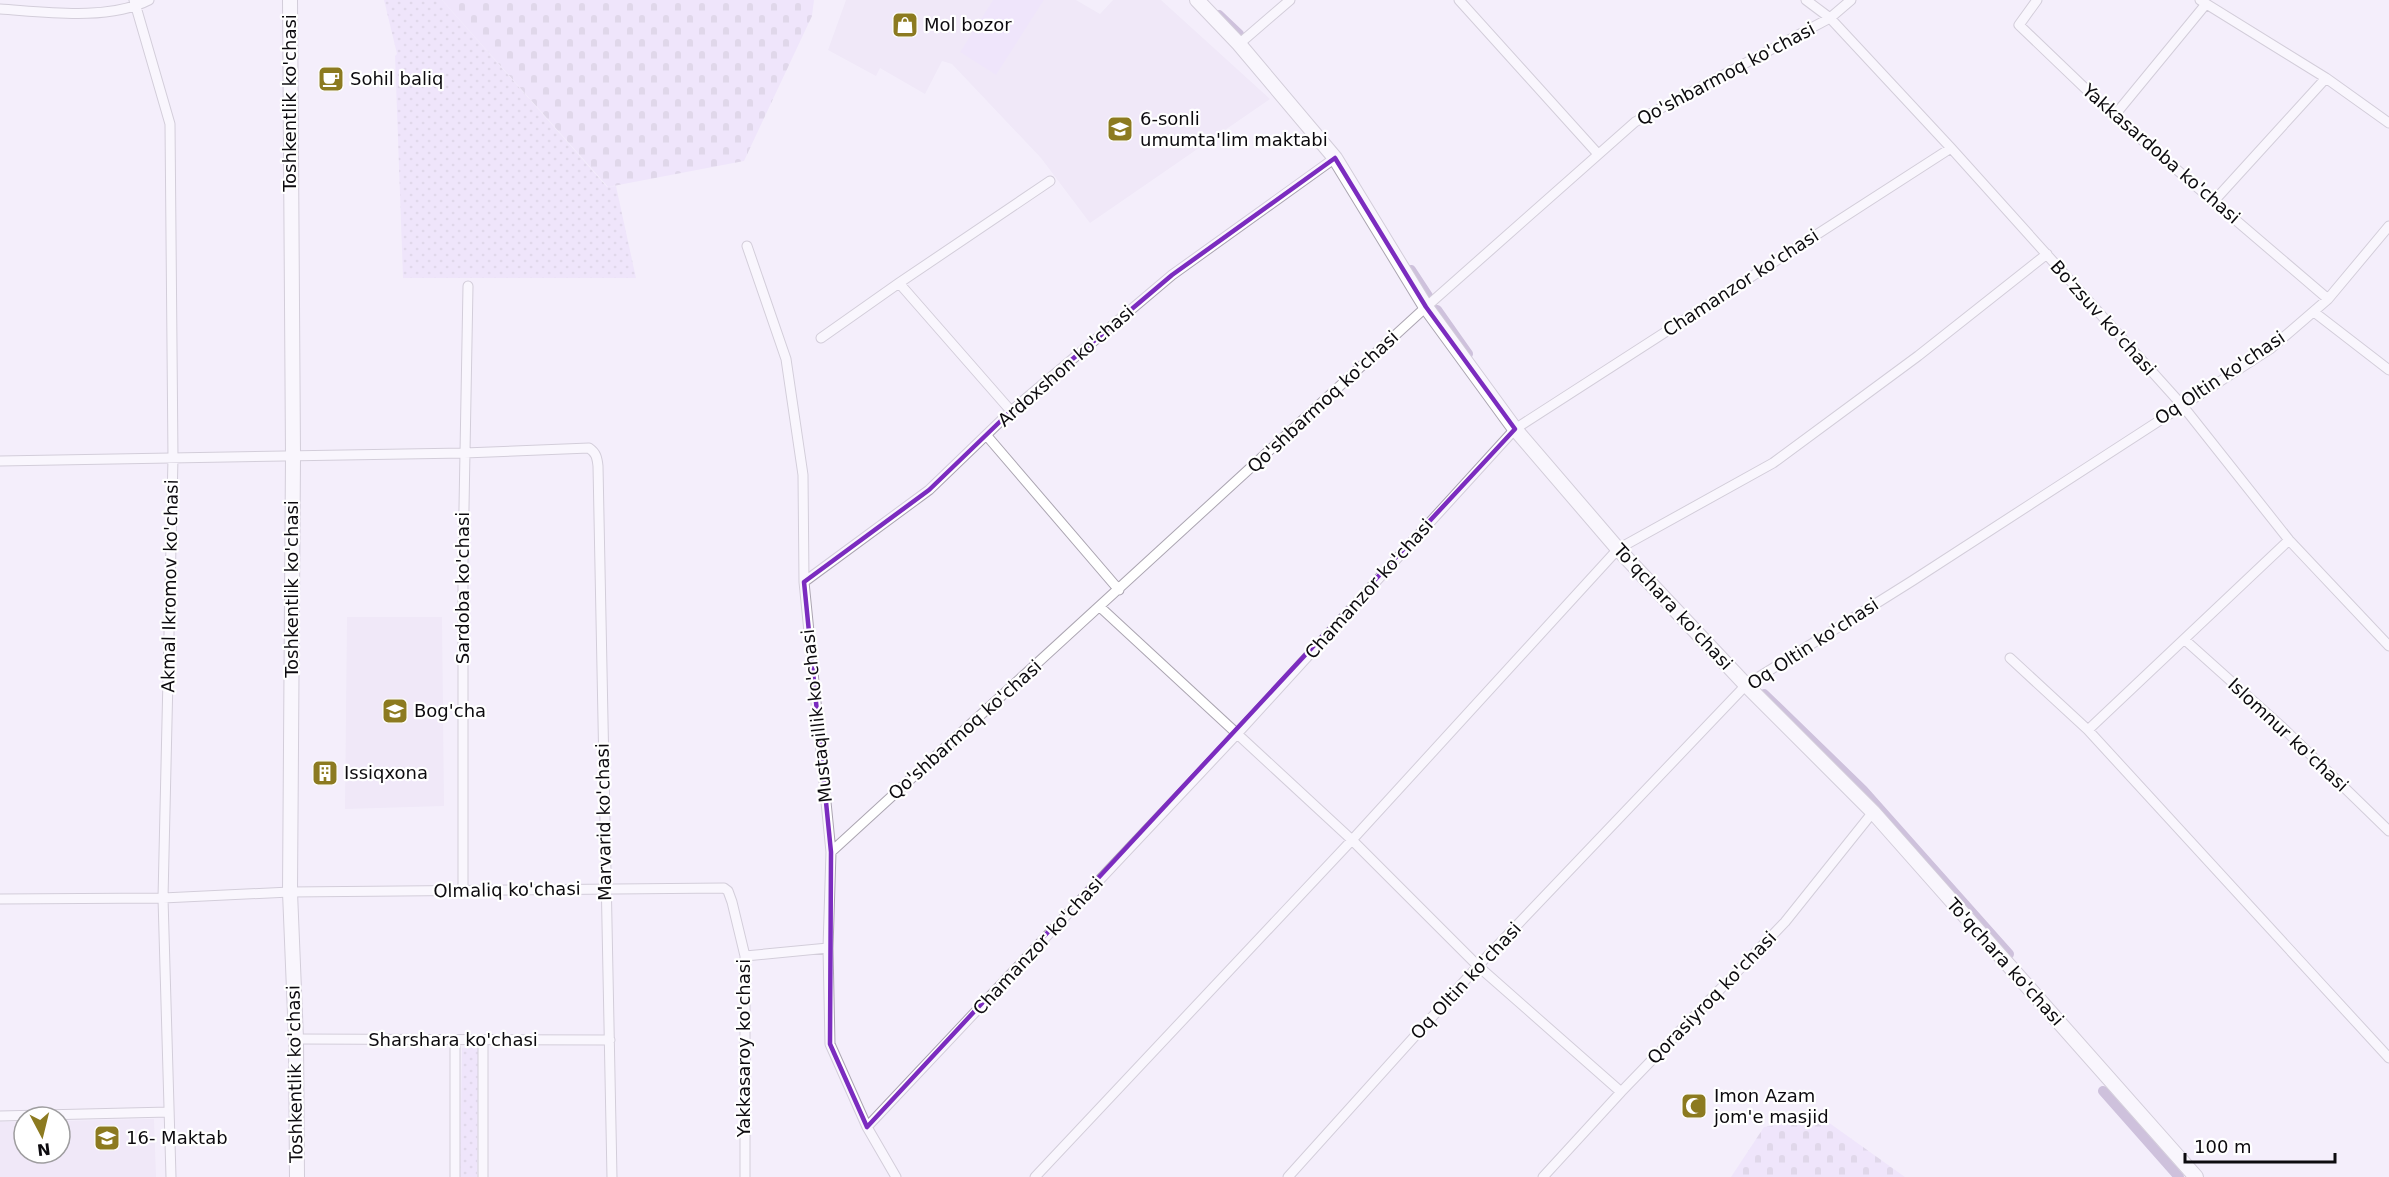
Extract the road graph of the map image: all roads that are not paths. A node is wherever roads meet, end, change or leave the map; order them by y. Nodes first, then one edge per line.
1 (149, 0) edge
2 (290, 0) edge
3 (1197, 0) edge
4 (1290, 0) edge
5 (1459, 0) edge
6 (1806, 0) edge
7 (1851, 0) edge
8 (2037, 0) edge
9 (2203, 2) edge
10 (135, 3) edge
11 (0, 9) edge
12 (1830, 18) junction
13 (1239, 44) junction
14 (2326, 78) junction
15 (2114, 116) junction
16 (2389, 123) edge
17 (1951, 148) junction
18 (1598, 154) junction
19 (1335, 158) junction
20 (1050, 182) dead end
21 (2214, 201) junction
22 (2389, 226) edge
23 (747, 246) dead end
24 (2046, 254) junction
25 (899, 283) junction
26 (468, 286) dead end
27 (2328, 299) junction
28 (1426, 307) junction
29 (2314, 312) junction
30 (821, 338) dead end
31 (2389, 370) edge
32 (2182, 405) junction
33 (1011, 411) junction
34 (1515, 429) junction
35 (987, 436) junction
36 (464, 453) junction
37 (293, 456) junction
38 (173, 458) junction
39 (0, 461) edge
40 (2289, 540) junction
41 (1618, 549) junction
42 (804, 582) junction
43 (1119, 590) junction
44 (1100, 607) junction
45 (2185, 640) junction
46 (2389, 646) edge
47 (2010, 658) dead end
48 (1746, 685) junction
49 (2088, 730) junction
50 (1237, 734) junction
51 (1873, 812) junction
52 (2389, 831) edge
53 (1352, 840) junction
54 (831, 852) junction
55 (724, 888) joint
56 (605, 889) junction
57 (463, 891) junction
58 (290, 892) junction
59 (164, 898) junction
60 (0, 899) edge
61 (828, 948) junction
62 (745, 956) junction
63 (1478, 966) junction
64 (296, 1040) junction
65 (455, 1040) junction
66 (483, 1040) junction
67 (610, 1040) junction
68 (2389, 1058) edge
69 (1621, 1092) junction
70 (169, 1112) junction
71 (0, 1116) edge
72 (867, 1128) junction
73 (171, 1177) edge
74 (297, 1177) edge
75 (455, 1177) edge
76 (483, 1177) edge
77 (612, 1177) edge
78 (745, 1177) edge
79 (896, 1177) edge
80 (1035, 1177) edge
81 (1288, 1177) edge
82 (1543, 1177) edge
83 (2196, 1177) edge

1 - 10 street
2 - 37 street, Toshkentlik ko'chasi
3 - 13 street, To'qchara ko'chasi
4 - 13 street
5 - 18 street
6 - 12 street, Bo'zsuv ko'chasi
7 - 12 street, Qo'shbarmoq ko'chasi
8 - 15 street, Yakkasardoba ko'chasi
9 - 14 street
9 - 15 street
10 - 11 street
10 - 38 street, Akmal Ikromov ko'chasi
12 - 17 street, Bo'zsuv ko'chasi
12 - 18 street, Qo'shbarmoq ko'chasi
13 - 19 street, To'qchara ko'chasi
14 - 16 street
14 - 21 street
15 - 21 street, Yakkasardoba ko'chasi
17 - 24 street, Bo'zsuv ko'chasi
17 - 34 street, Chamanzor ko'chasi
18 - 28 street, Qo'shbarmoq ko'chasi
19 - 28 street, To'qchara ko'chasi
19 - 33 street, Ardoxshon ko'chasi
20 - 25 street
21 - 27 street, Yakkasardoba ko'chasi
22 - 27 street, Oq Oltin ko'chasi
23 - 42 street, Mustaqillik ko'chasi
24 - 32 street, Bo'zsuv ko'chasi
24 - 41 street
25 - 30 street
25 - 33 street
26 - 36 street, Sardoba ko'chasi
27 - 29 street, Oq Oltin ko'chasi
28 - 34 street, To'qchara ko'chasi
28 - 43 street, Qo'shbarmoq ko'chasi
29 - 31 street
29 - 32 street, Oq Oltin ko'chasi
32 - 40 street, Bo'zsuv ko'chasi
32 - 48 street, Oq Oltin ko'chasi
33 - 35 street, Ardoxshon ko'chasi
34 - 41 street, To'qchara ko'chasi
34 - 50 street, Chamanzor ko'chasi
35 - 42 street, Ardoxshon ko'chasi
35 - 43 street
36 - 37 street
36 - 56 street, Marvarid ko'chasi
36 - 57 street, Sardoba ko'chasi
37 - 38 street
37 - 58 street, Toshkentlik ko'chasi
38 - 39 street
38 - 59 street, Akmal Ikromov ko'chasi
40 - 45 street
40 - 46 street, Bo'zsuv ko'chasi
41 - 48 street, To'qchara ko'chasi
41 - 53 street
42 - 54 street, Mustaqillik ko'chasi
43 - 44 street, Qo'shbarmoq ko'chasi
44 - 50 street
44 - 54 street, Qo'shbarmoq ko'chasi
45 - 49 street
45 - 52 street, Islomnur ko'chasi
47 - 49 street
48 - 51 street, To'qchara ko'chasi
48 - 63 street, Oq Oltin ko'chasi
49 - 68 street
50 - 53 street
50 - 72 street, Chamanzor ko'chasi
51 - 69 street, Qorasiyroq ko'chasi
51 - 83 street, To'qchara ko'chasi
53 - 63 street
53 - 80 street
54 - 61 street, Mustaqillik ko'chasi
55 - 56 street, Olmaliq ko'chasi
55 - 62 street, Yakkasaroy ko'chasi
56 - 57 street, Olmaliq ko'chasi
56 - 67 street, Marvarid ko'chasi
57 - 58 street, Olmaliq ko'chasi
58 - 59 street, Olmaliq ko'chasi
58 - 64 street, Toshkentlik ko'chasi
59 - 60 street, Olmaliq ko'chasi
59 - 70 street, Akmal Ikromov ko'chasi
61 - 62 street
61 - 72 street, Mustaqillik ko'chasi
62 - 78 street, Yakkasaroy ko'chasi
63 - 69 street
63 - 81 street, Oq Oltin ko'chasi
64 - 65 street, Sharshara ko'chasi
64 - 74 street, Toshkentlik ko'chasi
65 - 66 street, Sharshara ko'chasi
65 - 75 street
66 - 67 street, Sharshara ko'chasi
66 - 76 street
67 - 77 street, Marvarid ko'chasi
69 - 82 street, Qorasiyroq ko'chasi
70 - 71 street
70 - 73 street, Akmal Ikromov ko'chasi
72 - 79 street, Mustaqillik ko'chasi

